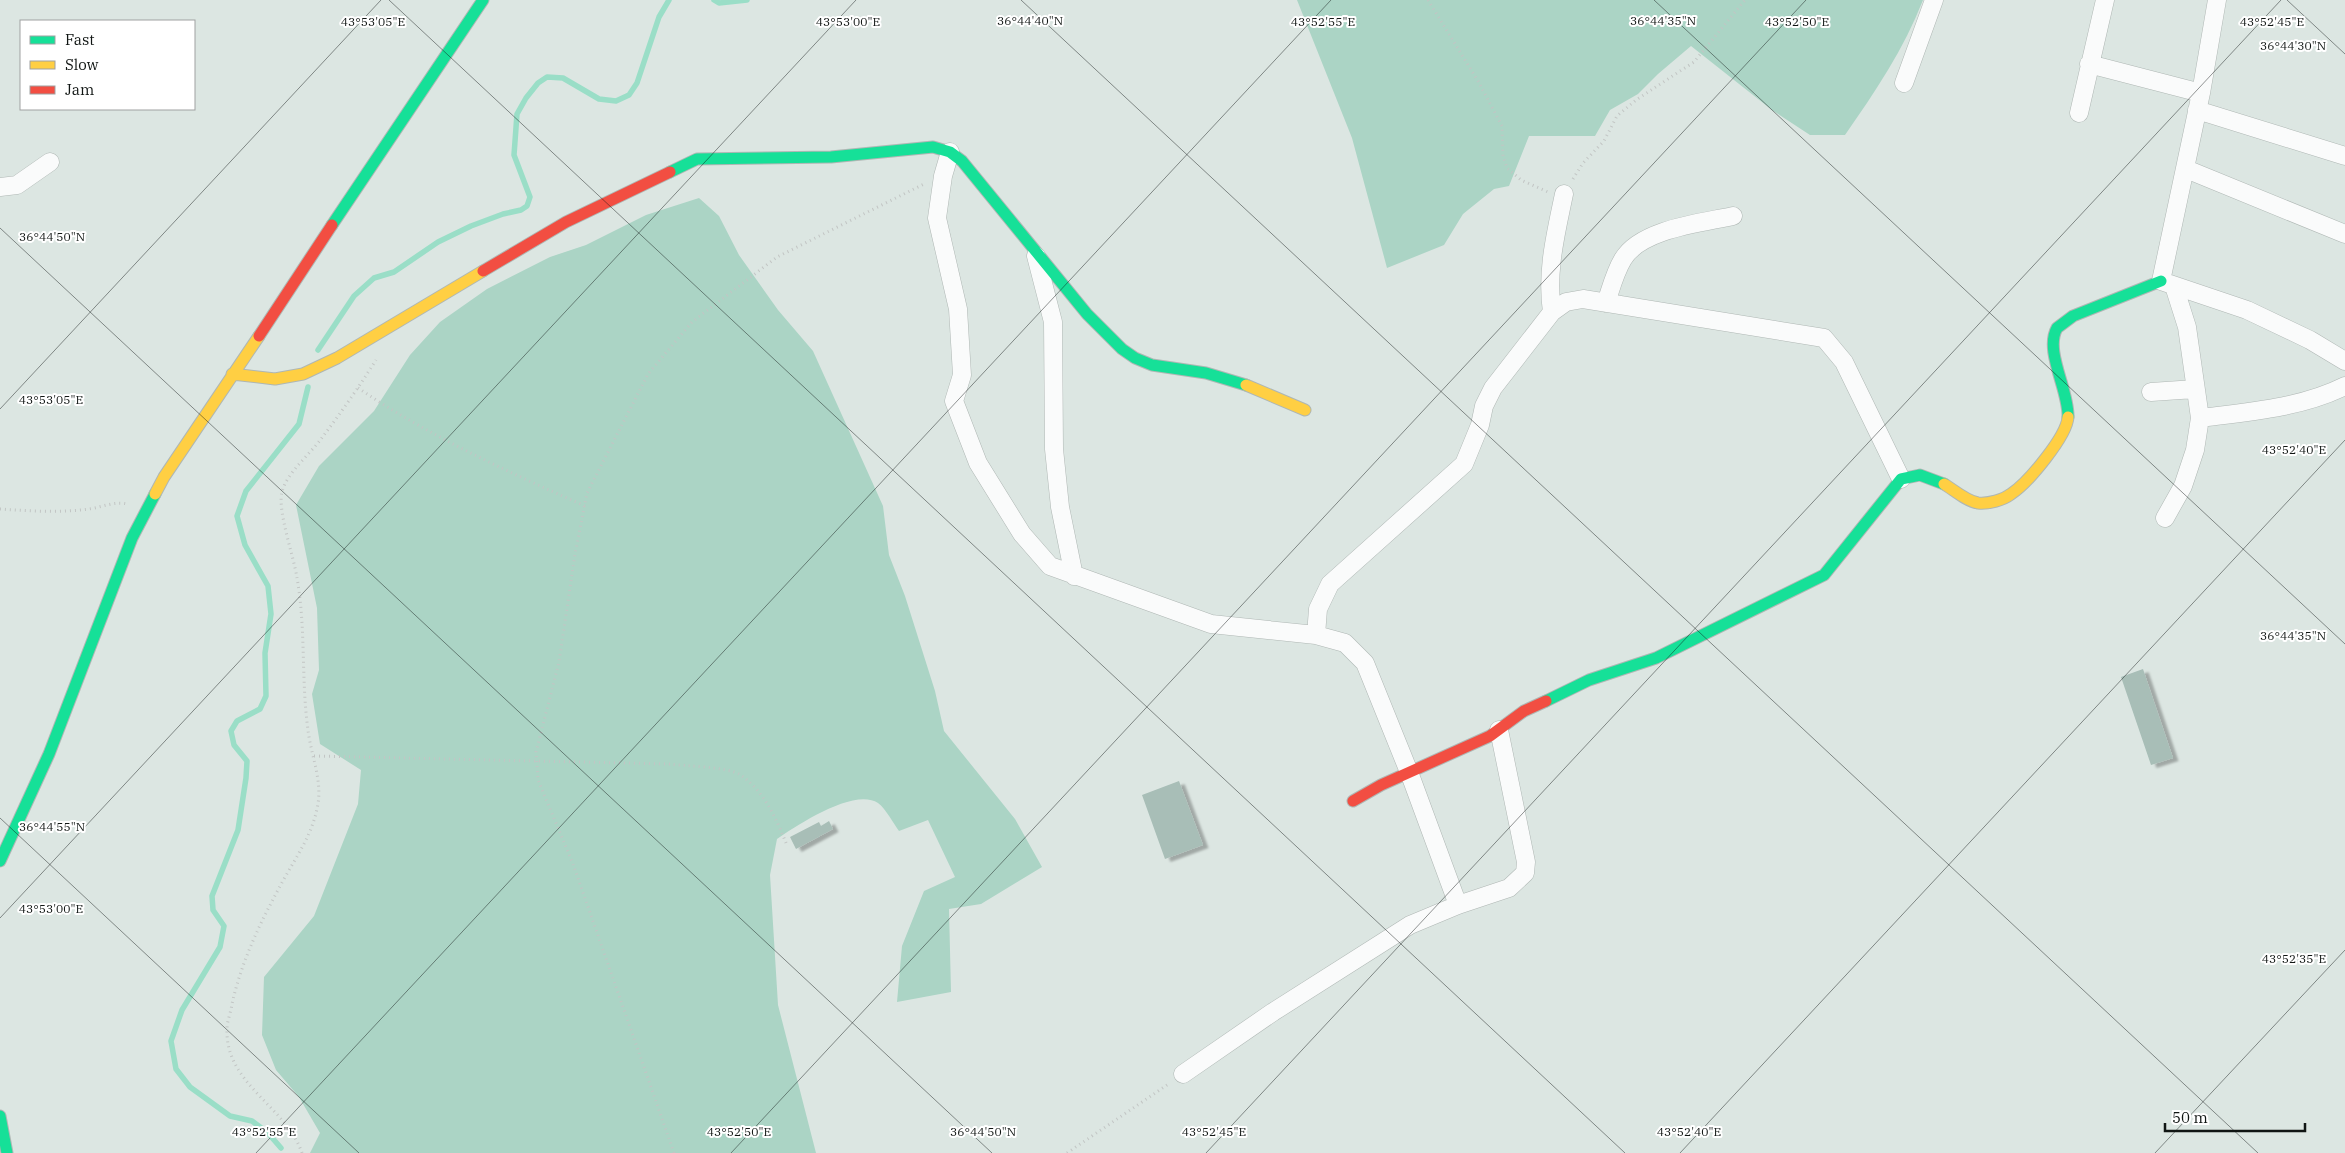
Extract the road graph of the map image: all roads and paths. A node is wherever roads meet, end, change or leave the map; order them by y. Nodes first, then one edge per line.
1 (482, 0) edge
2 (1428, 0) edge
3 (1745, 0) edge
4 (1934, 0) edge
5 (2105, 0) edge
6 (2217, 0) edge
7 (2089, 64) junction
8 (1904, 83) dead end
9 (2201, 93) junction
10 (2198, 110) junction
11 (2079, 113) dead end
12 (950, 152) junction
13 (2345, 156) edge
14 (50, 162) dead end
15 (2186, 169) junction
16 (943, 176) junction
17 (0, 187) edge
18 (1564, 194) junction
19 (1733, 216) dead end
20 (2345, 234) edge
21 (1036, 252) junction
22 (2168, 284) junction
23 (1606, 303) junction
24 (1552, 312) junction
25 (378, 357) dead end
26 (2345, 361) edge
27 (232, 374) junction
28 (2345, 386) edge
29 (358, 388) junction
30 (2195, 389) junction
31 (2151, 392) dead end
32 (1305, 410) dead end
33 (2200, 418) junction
34 (1901, 479) junction
35 (585, 506) junction
36 (148, 508) junction
37 (0, 509) edge
38 (2165, 518) dead end
39 (1074, 576) junction
40 (1316, 635) junction
41 (1499, 730) junction
42 (314, 756) junction
43 (537, 760) junction
44 (1409, 772) junction
45 (1353, 801) dead end
46 (786, 844) dead end
47 (0, 861) edge
48 (1458, 905) junction
49 (1183, 1074) joint
50 (0, 1116) edge
51 (7, 1153) edge
52 (302, 1153) edge
53 (674, 1153) edge
54 (1067, 1153) edge

1 - 27 street
2 - 18 path
3 - 18 path
4 - 8 street
5 - 7 street
6 - 9 street
7 - 9 street
7 - 11 street
9 - 10 street
10 - 13 street
10 - 15 street
12 - 16 street
12 - 21 street
12 - 27 street
14 - 17 street
15 - 20 street
15 - 22 street
16 - 35 path
16 - 39 street
18 - 24 street
19 - 23 street
21 - 32 street
21 - 39 street
22 - 26 street
22 - 30 street
22 - 34 street
23 - 24 street
23 - 34 street
24 - 40 street
25 - 29 path
27 - 36 street
28 - 33 street
29 - 35 path
29 - 42 path
30 - 31 street
30 - 33 street
33 - 38 street
34 - 41 street
35 - 43 path
36 - 37 path
36 - 47 street
39 - 40 street
40 - 44 street
41 - 44 street
41 - 48 street
42 - 43 path
42 - 52 path
43 - 46 path
43 - 53 path
44 - 45 street
44 - 48 street
48 - 49 street
49 - 54 path
50 - 51 street

